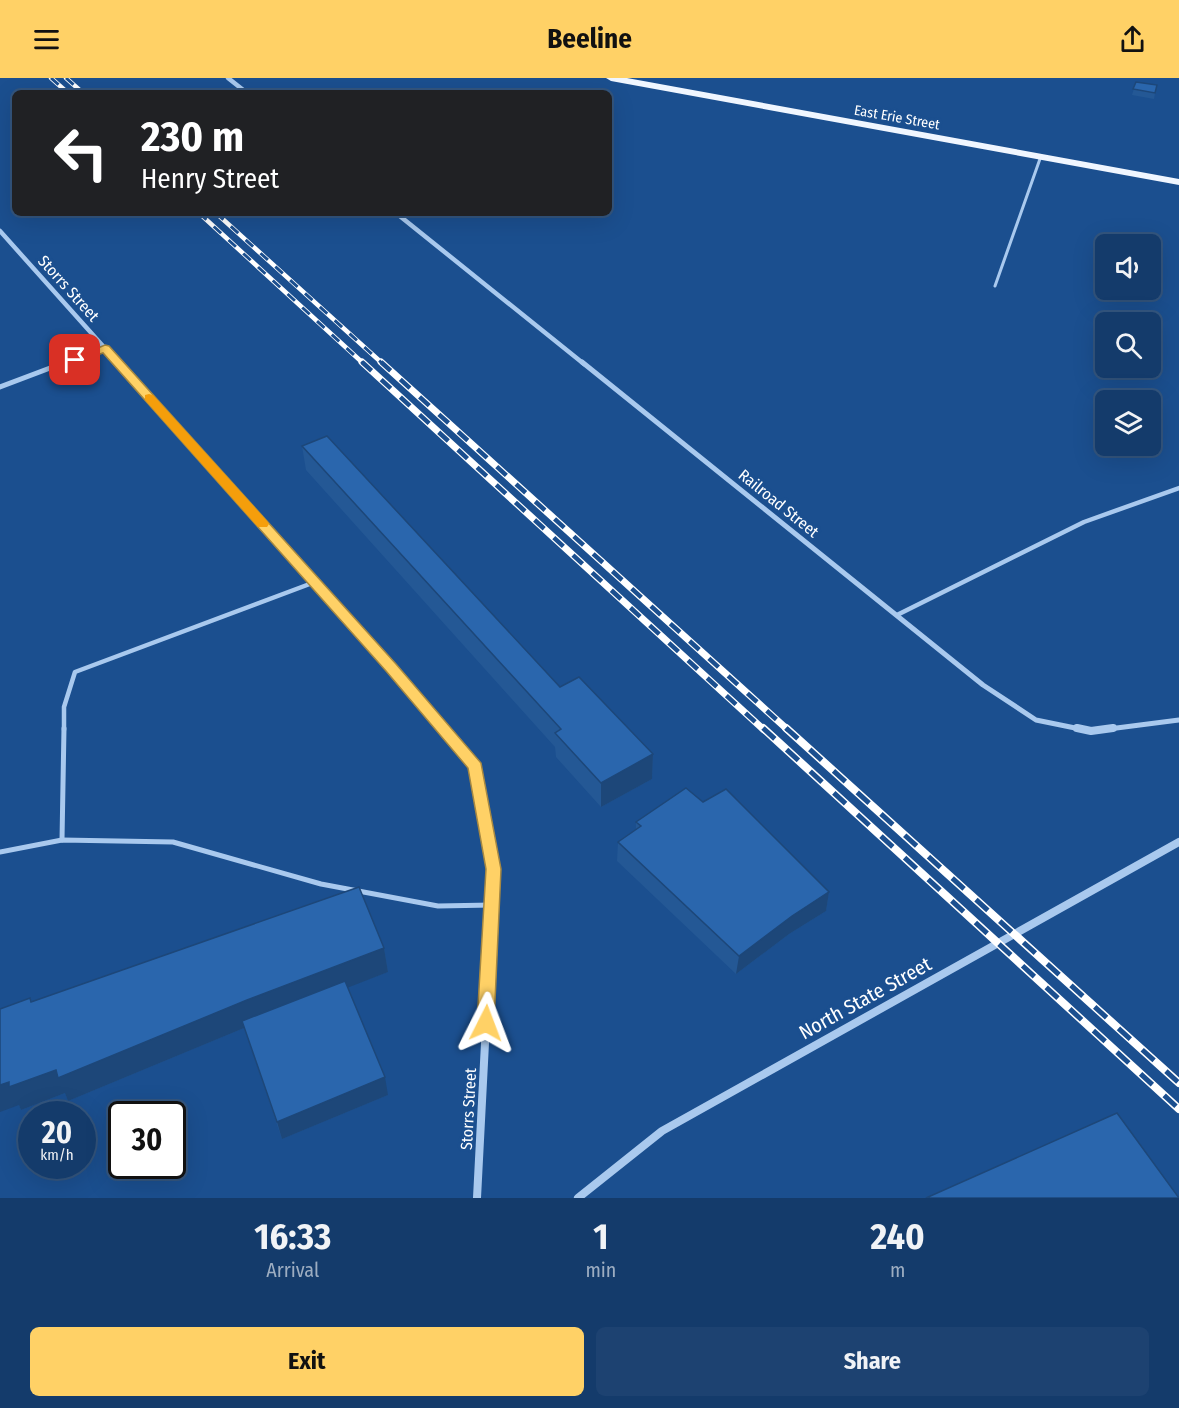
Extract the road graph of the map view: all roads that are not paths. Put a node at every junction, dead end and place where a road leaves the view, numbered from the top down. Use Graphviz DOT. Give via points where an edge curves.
graph roads {
  1 [pos="228,78"];
  2 [pos="611,78"];
  3 [pos="243,90"];
  4 [pos="1041,156"];
  5 [pos="1179,182"];
  6 [pos="400,216"];
  7 [pos="0,231"];
  8 [pos="994,286"];
  9 [pos="105,348"];
  10 [pos="0,387"];
  11 [pos="1179,488"];
  12 [pos="315,582"];
  13 [pos="897,615"];
  14 [pos="1179,720"];
  15 [pos="62,840"];
  16 [pos="1179,842"];
  17 [pos="0,852"];
  18 [pos="492,905"];
  19 [pos="477,1198"];
  20 [pos="578,1198"];
  1 -- 3 [label="street"];
  2 -- 4 [label="main road, East Erie Street"];
  4 -- 5 [label="main road, East Erie Street"];
  4 -- 8 [label="lane"];
  6 -- 13 [label="street, Railroad Street"];
  7 -- 9 [label="street, Storrs Street"];
  9 -- 10 [label="street"];
  9 -- 12 [label="street, Storrs Street"];
  11 -- 13 [label="lane" via="1084,522"];
  12 -- 15 [label="lane" via="75,672 64,707"];
  12 -- 18 [label="street, Storrs Street" via="476,767 494,869"];
  13 -- 14 [label="street, Railroad Street" via="983,685 1036,720 1091,731"];
  15 -- 17 [label="lane"];
  15 -- 18 [label="lane" via="173,842 321,884 438,906"];
  16 -- 20 [label="street, North State Street" via="662,1131"];
  18 -- 19 [label="street, Storrs Street"];
}
